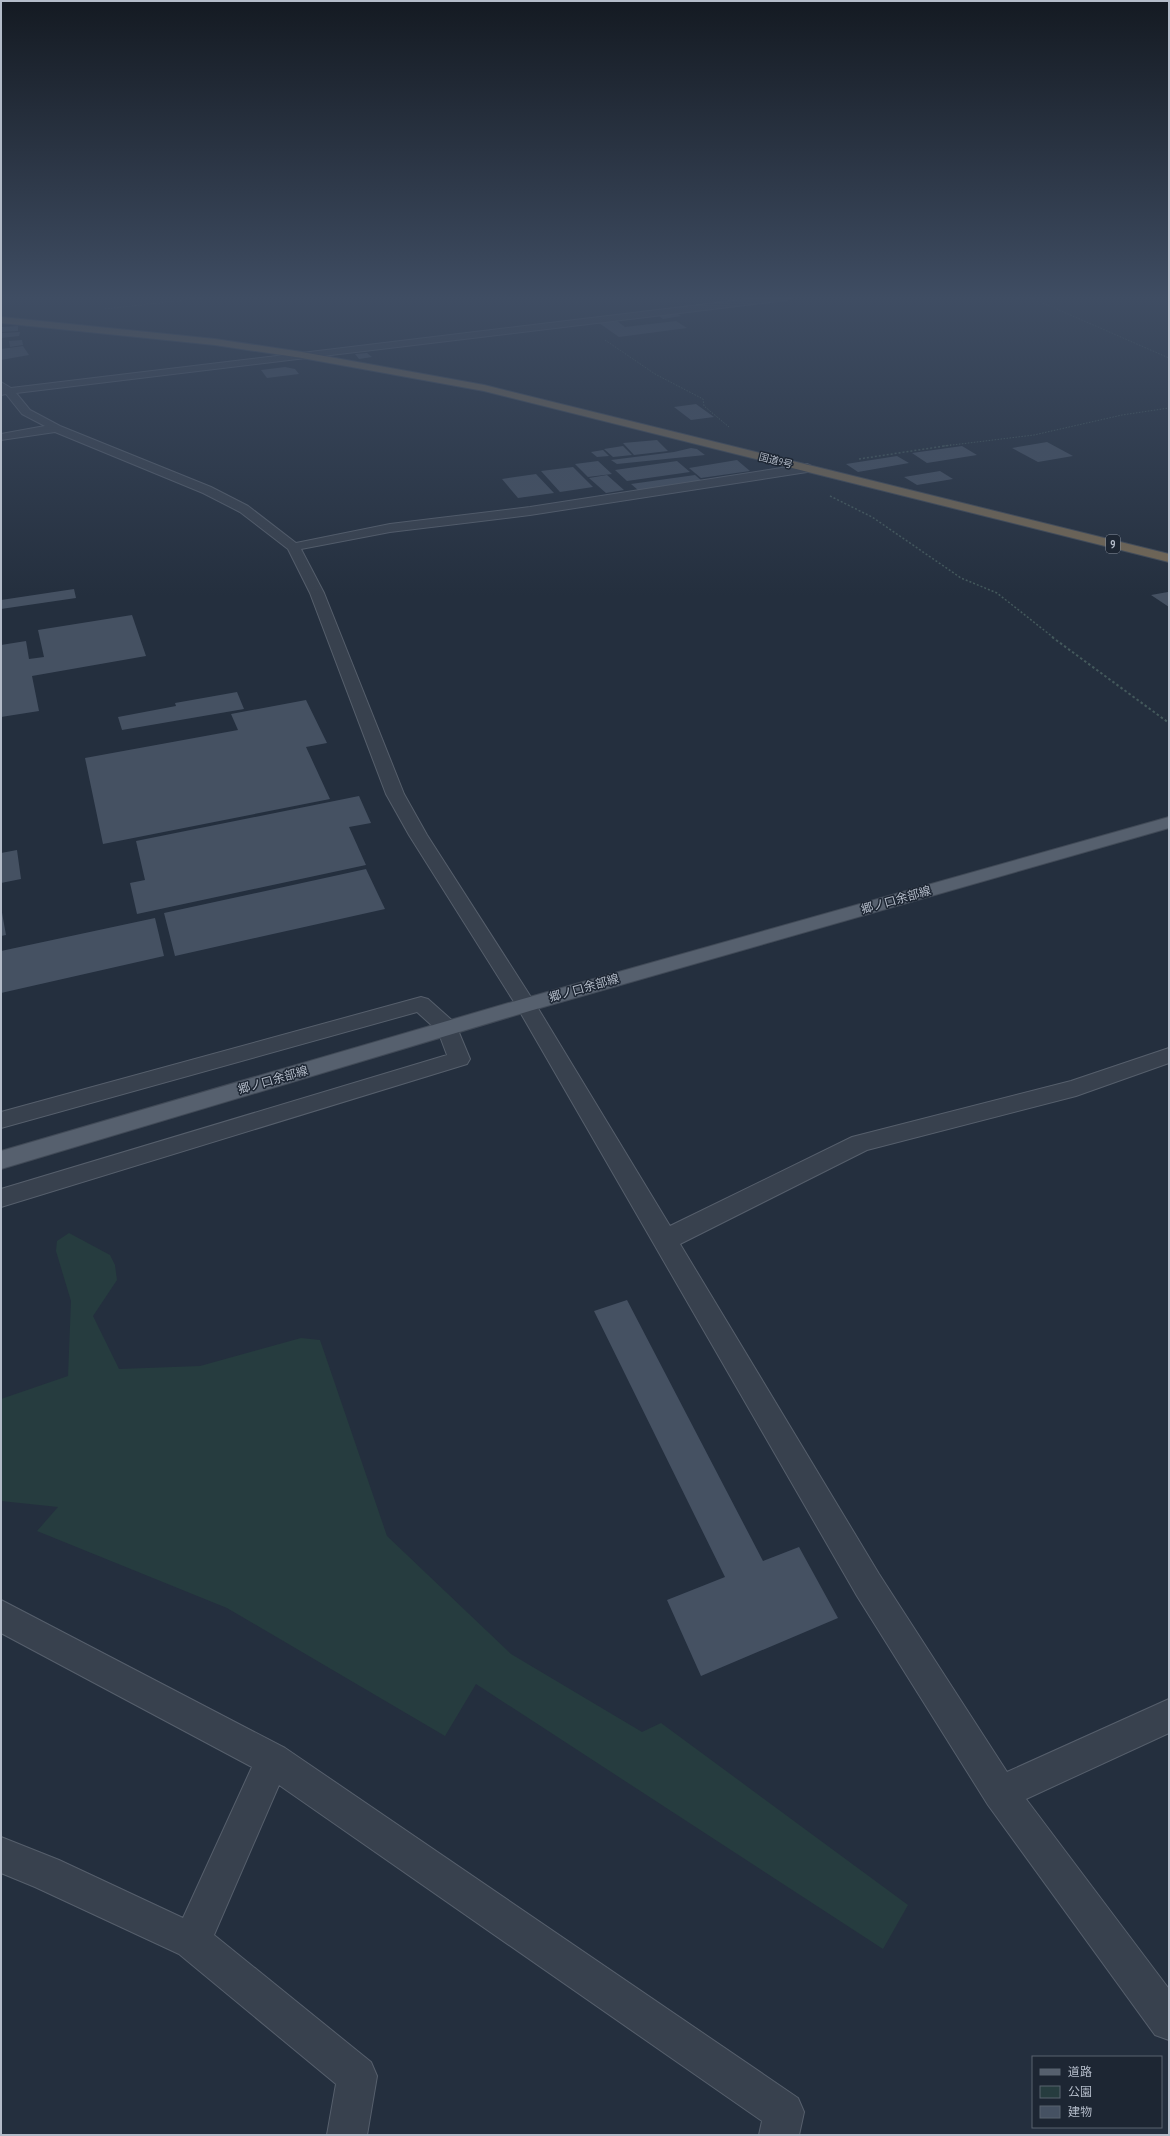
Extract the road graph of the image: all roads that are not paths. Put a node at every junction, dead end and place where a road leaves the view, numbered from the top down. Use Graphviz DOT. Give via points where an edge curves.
graph roads {
  1 [pos="11,397"];
  2 [pos="519,397"];
  3 [pos="56,428"];
  4 [pos="1,437"];
  5 [pos="807,468"];
  6 [pos="293,547"];
  7 [pos="1169,558"];
  8 [pos="1169,822"];
  9 [pos="526,1005"];
  10 [pos="447,1028"];
  11 [pos="1169,1055"];
  12 [pos="1,1120"];
  13 [pos="1,1160"];
  14 [pos="1,1198"];
  15 [pos="664,1240"];
  16 [pos="1,1616"];
  17 [pos="1169,1716"];
  18 [pos="273,1760"];
  19 [pos="1000,1793"];
  20 [pos="1,1855"];
  21 [pos="192,1941"];
  22 [pos="1169,2021"];
  23 [pos="347,2135"];
  24 [pos="779,2135"];
  1 -- 3 [label="street" via="26,412"];
  2 -- 5 [label="highway, 国道9号 / 9"];
  3 -- 4 [label="street"];
  3 -- 6 [label="street" via="207,490 244,509"];
  5 -- 6 [label="street" via="530,511 390,528"];
  5 -- 7 [label="highway, 国道9号 / 9"];
  6 -- 9 [label="street" via="317,593 395,794 418,835"];
  8 -- 9 [label="main road, 郷ノ口余部線"];
  9 -- 10 [label="main road, 郷ノ口余部線"];
  9 -- 15 [label="street"];
  10 -- 12 [label="street" via="421,1004"];
  10 -- 13 [label="main road, 郷ノ口余部線"];
  10 -- 14 [label="street" via="459,1060"];
  11 -- 15 [label="street" via="1076,1088 860,1143"];
  15 -- 19 [label="street" via="868,1585"];
  16 -- 18 [label="street"];
  17 -- 19 [label="street"];
  18 -- 21 [label="street"];
  18 -- 24 [label="street" via="784,2112"];
  19 -- 22 [label="street"];
  20 -- 21 [label="street" via="46,1873"];
  21 -- 23 [label="street" via="358,2076"];
}
